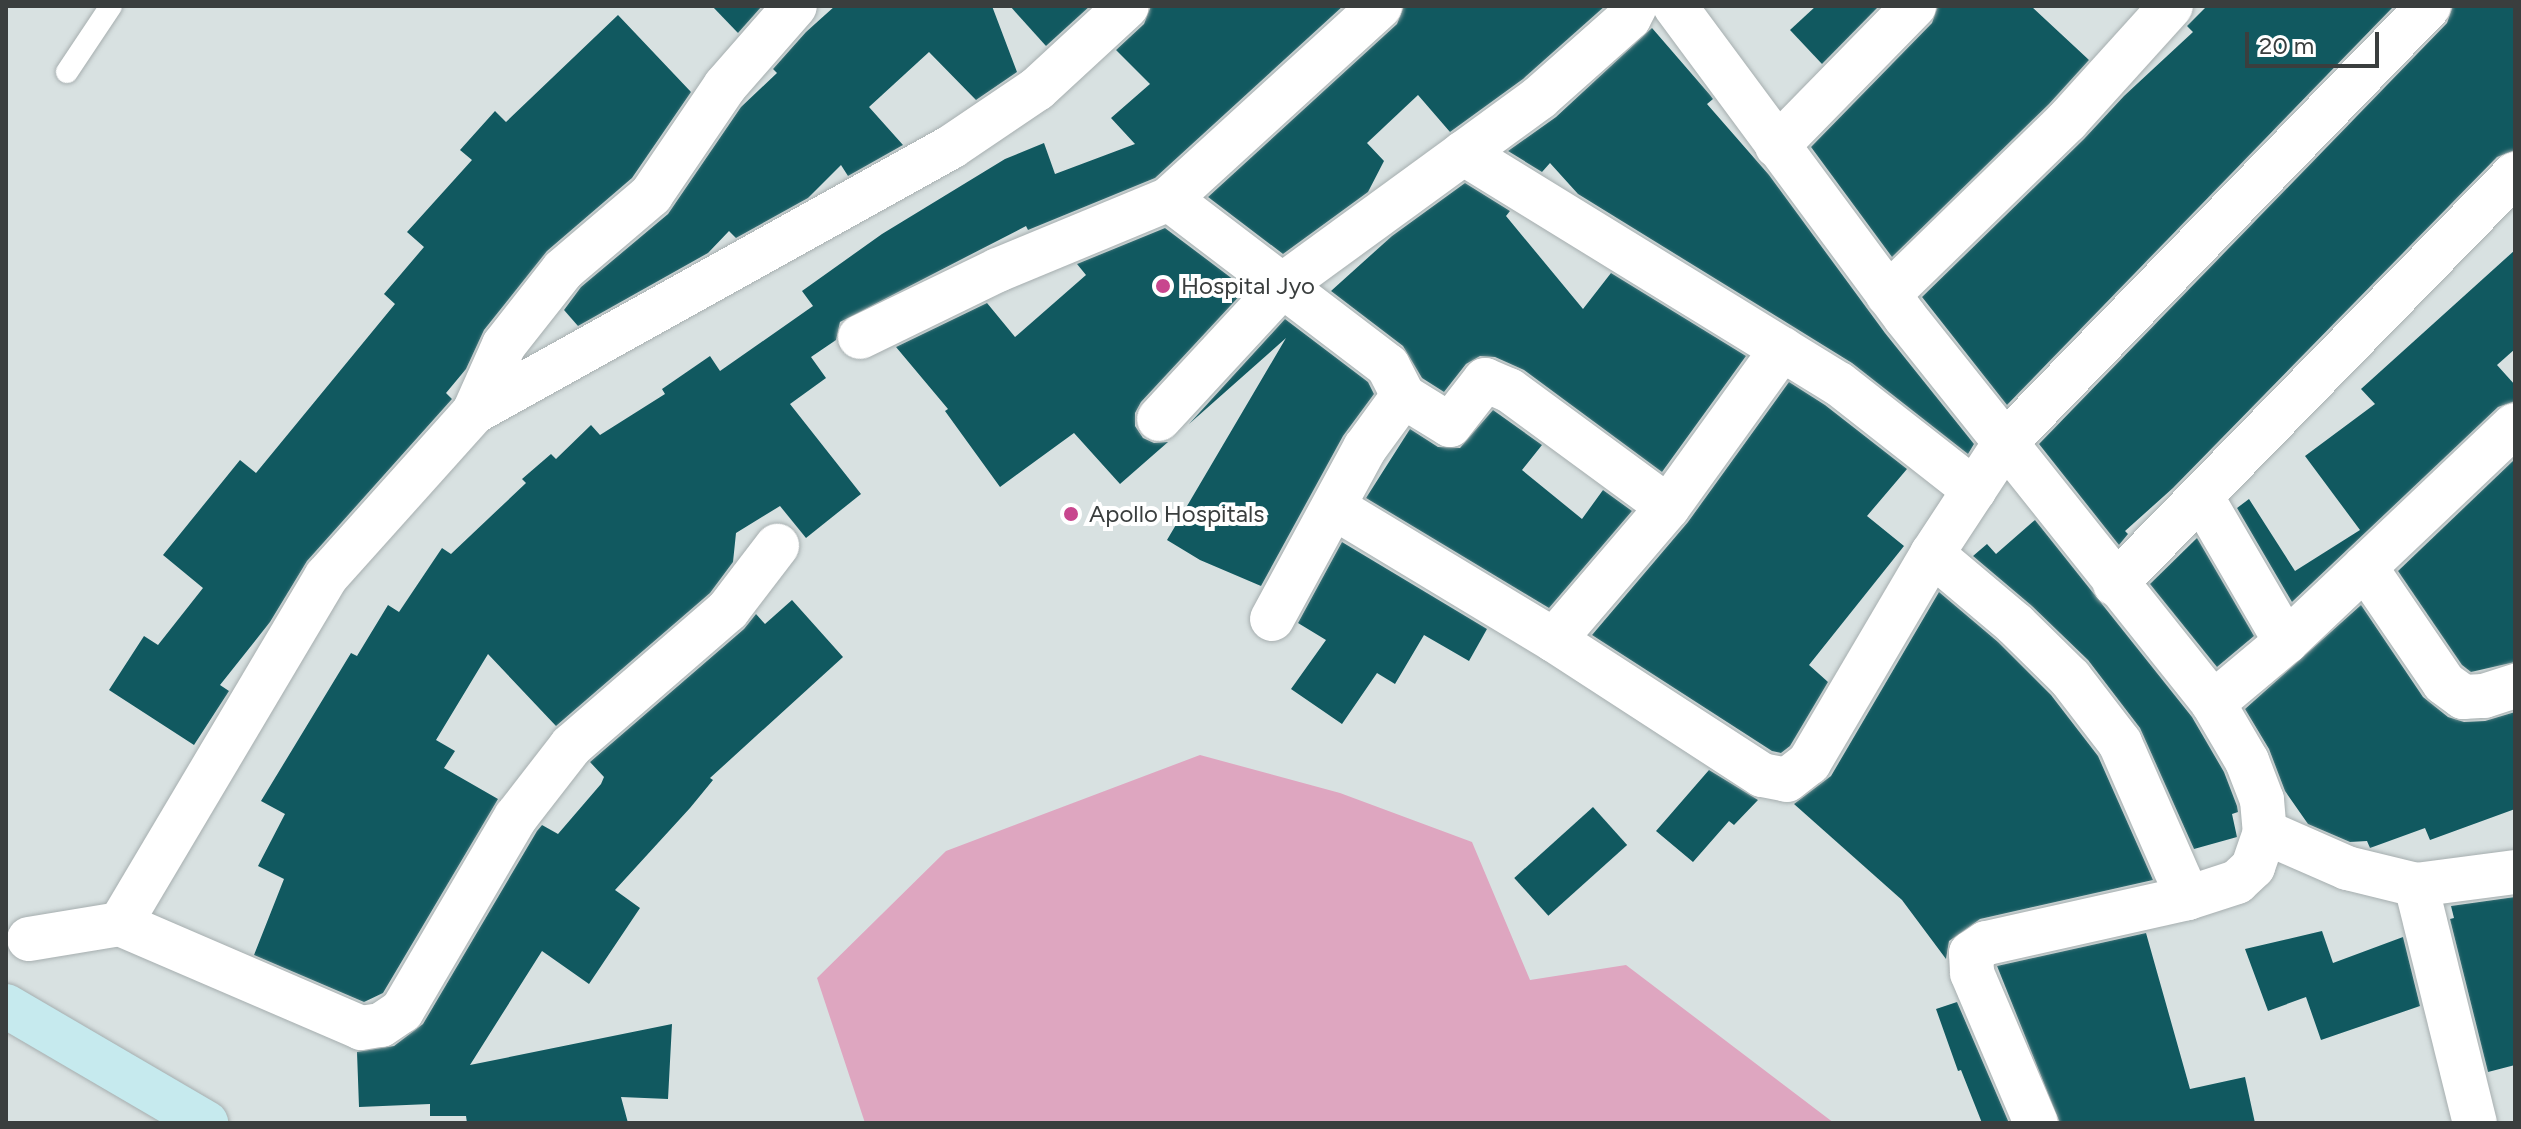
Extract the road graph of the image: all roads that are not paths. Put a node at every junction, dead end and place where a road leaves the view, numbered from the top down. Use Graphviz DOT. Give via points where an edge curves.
graph roads {
  1 [pos="111,6"];
  2 [pos="795,6"];
  3 [pos="1127,6"];
  4 [pos="1380,6"];
  5 [pos="1635,6"];
  6 [pos="1675,6"];
  7 [pos="1914,6"];
  8 [pos="2171,6"];
  9 [pos="2429,6"];
  10 [pos="67,72"];
  11 [pos="1777,146"];
  12 [pos="1463,153"];
  13 [pos="2515,174"];
  14 [pos="1169,199"];
  15 [pos="1284,284"];
  16 [pos="1888,295"];
  17 [pos="860,337"];
  18 [pos="1782,349"];
  19 [pos="1403,396"];
  20 [pos="474,412"];
  21 [pos="1159,419"];
  22 [pos="2515,425"];
  23 [pos="2005,443"];
  24 [pos="1974,490"];
  25 [pos="2201,496"];
  26 [pos="1668,507"];
  27 [pos="1335,508"];
  28 [pos="777,546"];
  29 [pos="1932,554"];
  30 [pos="2365,567"];
  31 [pos="2115,584"];
  32 [pos="1272,619"];
  33 [pos="1554,640"];
  34 [pos="2286,642"];
  35 [pos="2515,686"];
  36 [pos="2213,703"];
  37 [pos="2265,832"];
  38 [pos="2515,872"];
  39 [pos="2416,885"];
  40 [pos="2188,898"];
  41 [pos="120,924"];
  42 [pos="17,941"];
  43 [pos="6,1006"];
  44 [pos="206,1123"];
  45 [pos="2036,1123"];
  46 [pos="2475,1123"];
  1 -- 10 [label="lane"];
  2 -- 20 [label="street" via="725,86 651,195 563,270 504,345"];
  3 -- 20 [label="street" via="1037,89 951,147"];
  4 -- 14 [label="street"];
  5 -- 12 [label="street" via="1629,18 1539,98"];
  6 -- 11 [label="street"];
  7 -- 11 [label="street"];
  8 -- 16 [label="street" via="2067,121"];
  9 -- 23 [label="street"];
  11 -- 16 [label="street"];
  12 -- 15 [label="street"];
  12 -- 18 [label="street"];
  13 -- 25 [label="street"];
  14 -- 15 [label="street"];
  14 -- 17 [label="street" via="998,270"];
  15 -- 19 [label="street" via="1388,366"];
  15 -- 21 [label="street"];
  16 -- 23 [label="street"];
  18 -- 24 [label="street" via="1839,384"];
  18 -- 26 [label="street"];
  19 -- 26 [label="street" via="1450,425 1485,380 1509,390"];
  19 -- 27 [label="street" via="1365,448"];
  20 -- 41 [label="street" via="326,577"];
  22 -- 30 [label="street"];
  23 -- 24 [label="street"];
  23 -- 31 [label="street"];
  24 -- 29 [label="street"];
  25 -- 31 [label="street"];
  25 -- 34 [label="street"];
  26 -- 33 [label="street"];
  27 -- 32 [label="street"];
  27 -- 33 [label="street"];
  28 -- 41 [label="street" via="728,610 571,746 516,817 402,1011 381,1025 361,1028"];
  29 -- 33 [label="street" via="1809,763 1787,780 1762,775"];
  29 -- 40 [label="street" via="2070,678 2120,743"];
  30 -- 34 [label="street"];
  30 -- 35 [label="street" via="2444,683 2463,697"];
  31 -- 36 [label="street"];
  34 -- 36 [label="street"];
  36 -- 37 [label="street" via="2247,761 2262,800"];
  37 -- 39 [label="street" via="2347,868"];
  37 -- 40 [label="street" via="2253,867 2237,882"];
  38 -- 39 [label="street"];
  39 -- 46 [label="street"];
  40 -- 45 [label="street" via="1986,943 1971,953 1972,973"];
  41 -- 42 [label="street"];
  43 -- 44 [label="main road"];
}
